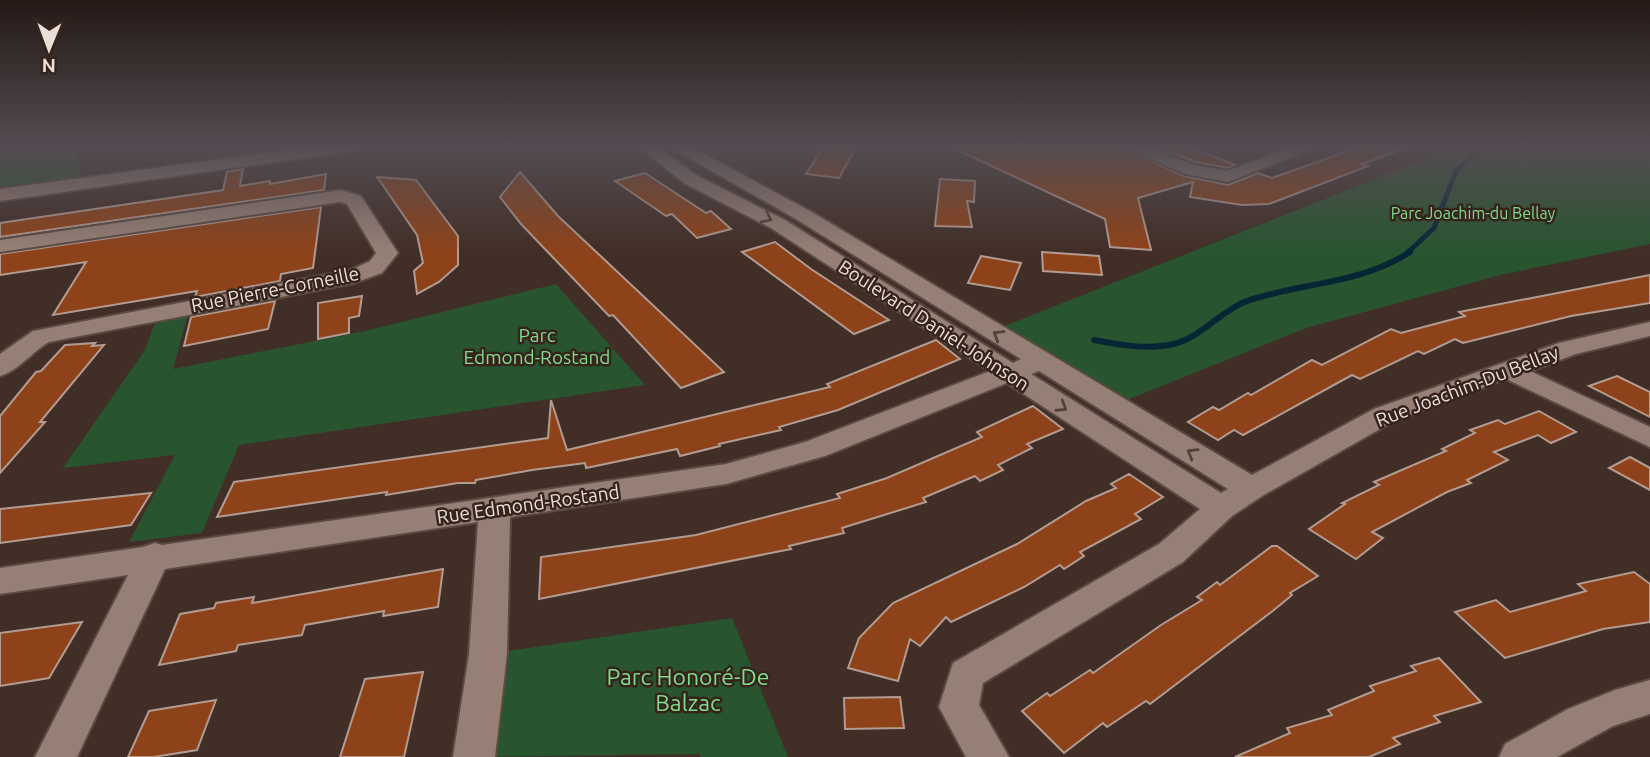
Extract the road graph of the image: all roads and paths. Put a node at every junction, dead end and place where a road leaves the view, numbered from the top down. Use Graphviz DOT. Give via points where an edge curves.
graph roads {
  1 [pos="99,181"];
  2 [pos="695,181"];
  3 [pos="741,181"];
  4 [pos="0,195"];
  5 [pos="0,246"];
  6 [pos="1650,329"];
  7 [pos="1040,361"];
  8 [pos="0,368"];
  9 [pos="1505,369"];
  10 [pos="1009,374"];
  11 [pos="1650,438"];
  12 [pos="1251,489"];
  13 [pos="1221,508"];
  14 [pos="495,509"];
  15 [pos="155,555"];
  16 [pos="0,581"];
  17 [pos="1650,697"];
  18 [pos="56,757"];
  19 [pos="474,757"];
  20 [pos="988,757"];
  21 [pos="1520,757"];
  1 -- 4 [label="street"];
  2 -- 10 [label="street, Boulevard Daniel-Johnson, one-way" via="778,224"];
  7 -- 3 [label="street, Boulevard Daniel-Johnson, one-way"];
  5 -- 8 [label="street, Rue Pierre-Corneille" via="341,196 354,200 387,253 373,270 354,276 42,336"];
  6 -- 9 [label="street, Rue Joachim-Du Bellay"];
  7 -- 10 [label="street, Rue Edmond-Rostand"];
  12 -- 7 [label="street, Boulevard Daniel-Johnson, one-way"];
  9 -- 11 [label="street"];
  9 -- 12 [label="street, Rue Joachim-Du Bellay" via="1384,415"];
  10 -- 13 [label="street, Boulevard Daniel-Johnson, one-way"];
  10 -- 14 [label="street, Rue Edmond-Rostand" via="815,449 726,474"];
  12 -- 13 [label="street, Rue Joachim-Du Bellay"];
  13 -- 20 [label="street, Rue Joachim-Du Bellay" via="1171,554 966,674 959,707"];
  14 -- 15 [label="street, Rue Edmond-Rostand"];
  14 -- 19 [label="street" via="488,654"];
  15 -- 16 [label="street, Rue Edmond-Rostand"];
  15 -- 18 [label="street"];
  17 -- 21 [label="street" via="1582,721"];
}
